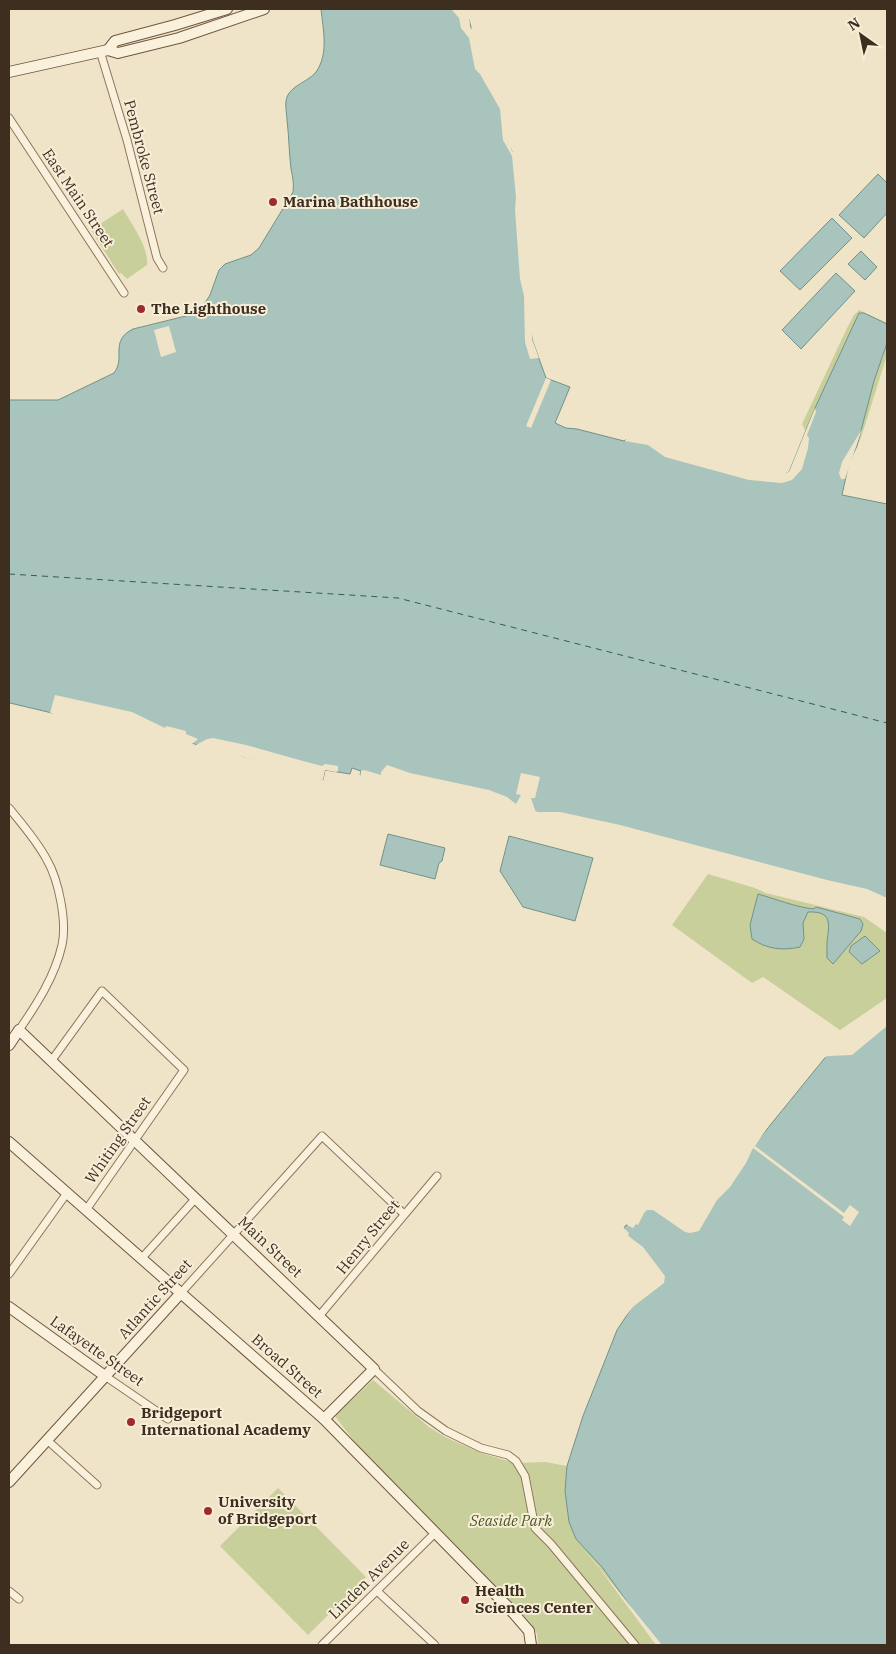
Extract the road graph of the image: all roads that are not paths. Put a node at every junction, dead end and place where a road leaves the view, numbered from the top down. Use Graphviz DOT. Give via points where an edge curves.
graph roads {
  1 [pos="227,9"];
  2 [pos="264,9"];
  3 [pos="104,50"];
  4 [pos="9,72"];
  5 [pos="9,118"];
  6 [pos="163,268"];
  7 [pos="124,293"];
  8 [pos="9,808"];
  9 [pos="19,1030"];
  10 [pos="9,1045"];
  11 [pos="52,1060"];
  12 [pos="135,1140"];
  13 [pos="9,1142"];
  14 [pos="437,1176"];
  15 [pos="67,1193"];
  16 [pos="196,1198"];
  17 [pos="86,1210"];
  18 [pos="404,1214"];
  19 [pos="234,1234"];
  20 [pos="141,1259"];
  21 [pos="9,1274"];
  22 [pos="180,1294"];
  23 [pos="9,1308"];
  24 [pos="320,1315"];
  25 [pos="374,1369"];
  26 [pos="105,1376"];
  27 [pos="168,1419"];
  28 [pos="324,1419"];
  29 [pos="47,1440"];
  30 [pos="9,1482"];
  31 [pos="96,1485"];
  32 [pos="435,1533"];
  33 [pos="9,1591"];
  34 [pos="377,1591"];
  35 [pos="19,1599"];
  36 [pos="322,1645"];
  37 [pos="435,1645"];
  38 [pos="531,1645"];
  39 [pos="633,1645"];
  1 -- 3 [label="street" via="115,41"];
  2 -- 3 [label="street" via="179,38 118,53"];
  3 -- 4 [label="street"];
  3 -- 6 [label="street, Pembroke Street" via="157,258"];
  5 -- 7 [label="street, East Main Street"];
  8 -- 9 [label="street" via="41,849 54,874 62,922 62,944 48,984"];
  9 -- 10 [label="street"];
  9 -- 11 [label="street, Main Street"];
  11 -- 12 [label="street, Main Street"];
  11 -- 12 [label="street, Whiting Street" via="102,991 184,1070"];
  12 -- 16 [label="street, Main Street"];
  12 -- 17 [label="street, Whiting Street"];
  13 -- 15 [label="street, Broad Street"];
  14 -- 18 [label="street, Henry Street"];
  15 -- 17 [label="street, Broad Street"];
  15 -- 21 [label="street"];
  16 -- 19 [label="street, Main Street"];
  16 -- 20 [label="street"];
  17 -- 20 [label="street, Broad Street"];
  18 -- 19 [label="street, Atlantic Street" via="322,1136"];
  18 -- 24 [label="street, Henry Street"];
  19 -- 22 [label="street, Atlantic Street"];
  19 -- 24 [label="street, Main Street"];
  20 -- 22 [label="street, Broad Street"];
  22 -- 26 [label="street, Atlantic Street"];
  22 -- 28 [label="street, Broad Street"];
  23 -- 26 [label="street, Lafayette Street"];
  24 -- 25 [label="street, Main Street"];
  25 -- 28 [label="street"];
  25 -- 39 [label="street, Main Street" via="418,1411 446,1432 516,1461 525,1476 535,1528"];
  26 -- 27 [label="street, Lafayette Street"];
  26 -- 29 [label="street, Atlantic Street"];
  28 -- 32 [label="street, Broad Street"];
  29 -- 30 [label="street, Atlantic Street"];
  29 -- 31 [label="street"];
  32 -- 34 [label="street, Linden Avenue"];
  32 -- 38 [label="street, Broad Street" via="529,1631"];
  33 -- 35 [label="street"];
  34 -- 36 [label="street, Linden Avenue"];
  34 -- 37 [label="street"];
}
